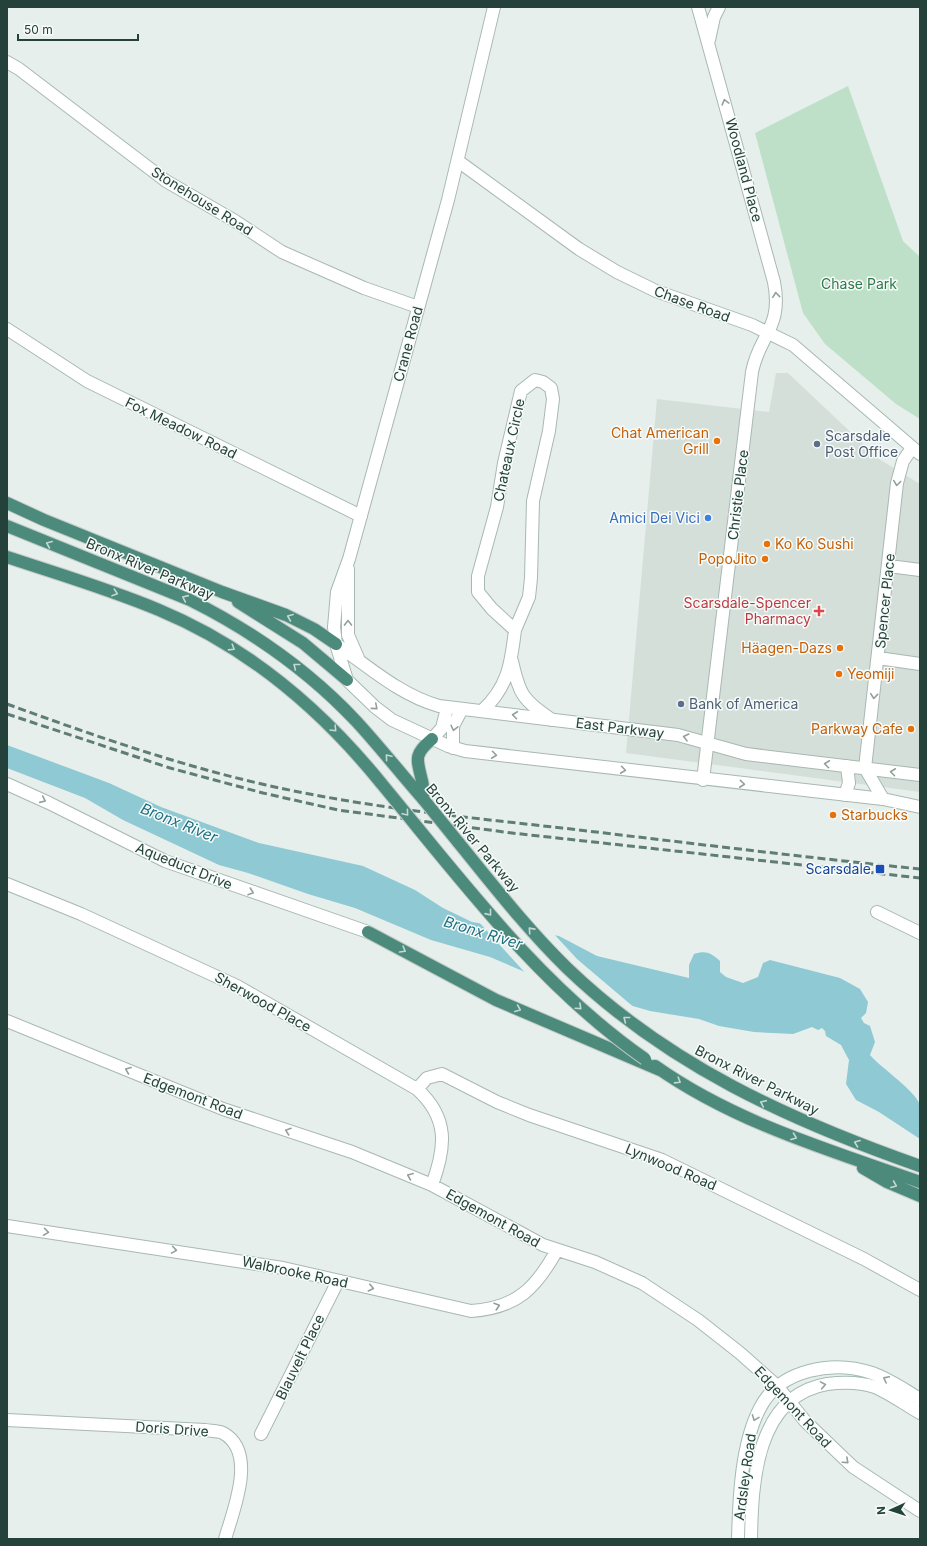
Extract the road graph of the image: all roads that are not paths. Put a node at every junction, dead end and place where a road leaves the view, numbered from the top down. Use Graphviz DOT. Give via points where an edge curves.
graph roads {
  1 [pos="494,7"];
  2 [pos="698,7"];
  3 [pos="719,7"];
  4 [pos="709,41"];
  5 [pos="7,62"];
  6 [pos="458,161"];
  7 [pos="418,307"];
  8 [pos="7,329"];
  9 [pos="769,333"];
  10 [pos="916,451"];
  11 [pos="7,503"];
  12 [pos="7,512"];
  13 [pos="361,516"];
  14 [pos="44,520"];
  15 [pos="7,526"];
  16 [pos="7,557"];
  17 [pos="349,559"];
  18 [pos="889,566"];
  19 [pos="920,570"];
  20 [pos="222,592"];
  21 [pos="515,630"];
  22 [pos="336,644"];
  23 [pos="878,658"];
  24 [pos="358,660"];
  25 [pos="511,660"];
  26 [pos="920,664"];
  27 [pos="347,680"];
  28 [pos="446,708"];
  29 [pos="462,709"];
  30 [pos="482,711"];
  31 [pos="552,720"];
  32 [pos="432,739"];
  33 [pos="708,744"];
  34 [pos="453,748"];
  35 [pos="847,766"];
  36 [pos="865,768"];
  37 [pos="920,775"];
  38 [pos="703,780"];
  39 [pos="7,784"];
  40 [pos="420,792"];
  41 [pos="845,795"];
  42 [pos="883,799"];
  43 [pos="920,807"];
  44 [pos="7,884"];
  45 [pos="877,912"];
  46 [pos="368,932"];
  47 [pos="920,933"];
  48 [pos="7,1021"];
  49 [pos="660,1070"];
  50 [pos="417,1089"];
  51 [pos="836,1152"];
  52 [pos="920,1166"];
  53 [pos="920,1182"];
  54 [pos="432,1184"];
  55 [pos="920,1196"];
  56 [pos="7,1226"];
  57 [pos="557,1250"];
  58 [pos="338,1281"];
  59 [pos="920,1290"];
  60 [pos="777,1386"];
  61 [pos="920,1399"];
  62 [pos="789,1402"];
  63 [pos="920,1413"];
  64 [pos="7,1420"];
  65 [pos="261,1434"];
  66 [pos="920,1511"];
  67 [pos="225,1539"];
  68 [pos="738,1539"];
  69 [pos="751,1539"];
  1 -- 6 [label="street, Crane Road"];
  2 -- 4 [label="street, Woodland Place"];
  3 -- 4 [label="street"];
  9 -- 4 [label="street, Woodland Place, one-way" via="777,307 774,282"];
  5 -- 7 [label="street, Stonehouse Road" via="166,181 282,252 364,288"];
  6 -- 7 [label="street, Crane Road"];
  6 -- 9 [label="street, Chase Road" via="579,249 617,272 656,291"];
  7 -- 13 [label="street, Crane Road"];
  8 -- 13 [label="street, Fox Meadow Road" via="87,381"];
  9 -- 10 [label="street, Chase Road" via="802,352"];
  9 -- 33 [label="street, Christie Place" via="752,372"];
  10 -- 18 [label="street, Spencer Place, one-way" via="903,461 897,483"];
  11 -- 14 [label="highway"];
  12 -- 14 [label="highway"];
  13 -- 17 [label="street, Crane Road"];
  14 -- 20 [label="highway"];
  40 -- 15 [label="highway, Bronx River Parkway, one-way" via="335,700 291,662 242,628 170,591"];
  16 -- 49 [label="highway, one-way, bridge" via="160,610 212,636 261,667 307,703 348,744 498,925 538,969 592,1018"];
  17 -- 22 [label="street, Crane Road" via="337,592 334,627"];
  24 -- 17 [label="street, one-way" via="348,635"];
  18 -- 19 [label="street"];
  18 -- 23 [label="street, Spencer Place"];
  22 -- 20 [label="highway, one-way" via="300,621"];
  20 -- 27 [label="highway" via="303,643"];
  21 -- 21 [label="street, Chateaux Circle" via="529,597 533,501 549,431 553,399 551,388 535,380 521,391 504,463 497,507 478,576 478,592"];
  21 -- 25 [label="street, Chateaux Circle"];
  22 -- 24 [label="street, East Parkway"];
  22 -- 27 [label="street, Crane Road"];
  23 -- 26 [label="street"];
  23 -- 36 [label="street, Spencer Place, one-way"];
  24 -- 28 [label="street, East Parkway" via="410,695"];
  25 -- 30 [label="street, Chateaux Circle" via="506,680 494,700"];
  25 -- 31 [label="street, Chateaux Circle" via="520,691 532,705"];
  27 -- 32 [label="street, one-way" via="384,714"];
  28 -- 29 [label="street, East Parkway"];
  28 -- 32 [label="street" via="442,728"];
  29 -- 30 [label="street, East Parkway"];
  29 -- 34 [label="street, one-way" via="453,726"];
  31 -- 30 [label="street, East Parkway, one-way"];
  33 -- 31 [label="street, East Parkway, one-way" via="678,735"];
  32 -- 34 [label="street"];
  32 -- 40 [label="highway" via="421,749 417,758"];
  35 -- 33 [label="street, East Parkway, one-way" via="746,754"];
  33 -- 38 [label="street, Christie Place"];
  34 -- 38 [label="street, one-way"];
  35 -- 36 [label="street, East Parkway"];
  35 -- 41 [label="street" via="849,782"];
  37 -- 36 [label="street, East Parkway, one-way"];
  36 -- 42 [label="street"];
  38 -- 41 [label="street, one-way"];
  39 -- 46 [label="street, Aqueduct Drive, one-way" via="165,861"];
  52 -- 40 [label="highway, Bronx River Parkway, one-way, bridge" via="783,1112 717,1079 657,1042 609,1006 546,946"];
  41 -- 42 [label="street"];
  42 -- 43 [label="street"];
  44 -- 50 [label="street, Sherwood Place" via="81,914 237,986"];
  45 -- 47 [label="street"];
  46 -- 49 [label="highway, one-way" via="496,1000"];
  54 -- 48 [label="street, Edgemont Road, one-way" via="352,1152 223,1109"];
  49 -- 51 [label="highway, one-way" via="733,1112"];
  50 -- 54 [label="street, Sherwood Place" via="438,1115 442,1132 442,1151"];
  50 -- 59 [label="street, Lynwood Road" via="432,1075 442,1074 528,1115 662,1160"];
  51 -- 53 [label="highway"];
  51 -- 55 [label="highway, one-way" via="887,1182"];
  54 -- 57 [label="street, Edgemont Road" via="539,1244"];
  56 -- 58 [label="street, Walbrooke Road, one-way" via="245,1262"];
  58 -- 57 [label="street, Walbrooke Road, one-way" via="459,1309 486,1310 514,1300 532,1288"];
  57 -- 60 [label="street, Edgemont Road" via="595,1262 642,1284 721,1338"];
  58 -- 65 [label="street, Blauvelt Place"];
  61 -- 60 [label="street, Ardsley Road, one-way" via="874,1373 847,1367 810,1371 791,1377"];
  60 -- 62 [label="street, Edgemont Road"];
  60 -- 68 [label="street, Ardsley Road, one-way" via="759,1408 748,1443"];
  62 -- 63 [label="street, Ardsley Road, one-way" via="816,1387 852,1383 881,1390"];
  62 -- 66 [label="street, Edgemont Road, one-way" via="853,1467"];
  62 -- 69 [label="street, Ardsley Road" via="775,1419 761,1446 756,1471"];
  64 -- 67 [label="street, Doris Drive" via="223,1433 238,1448 241,1466 240,1485"];
}
